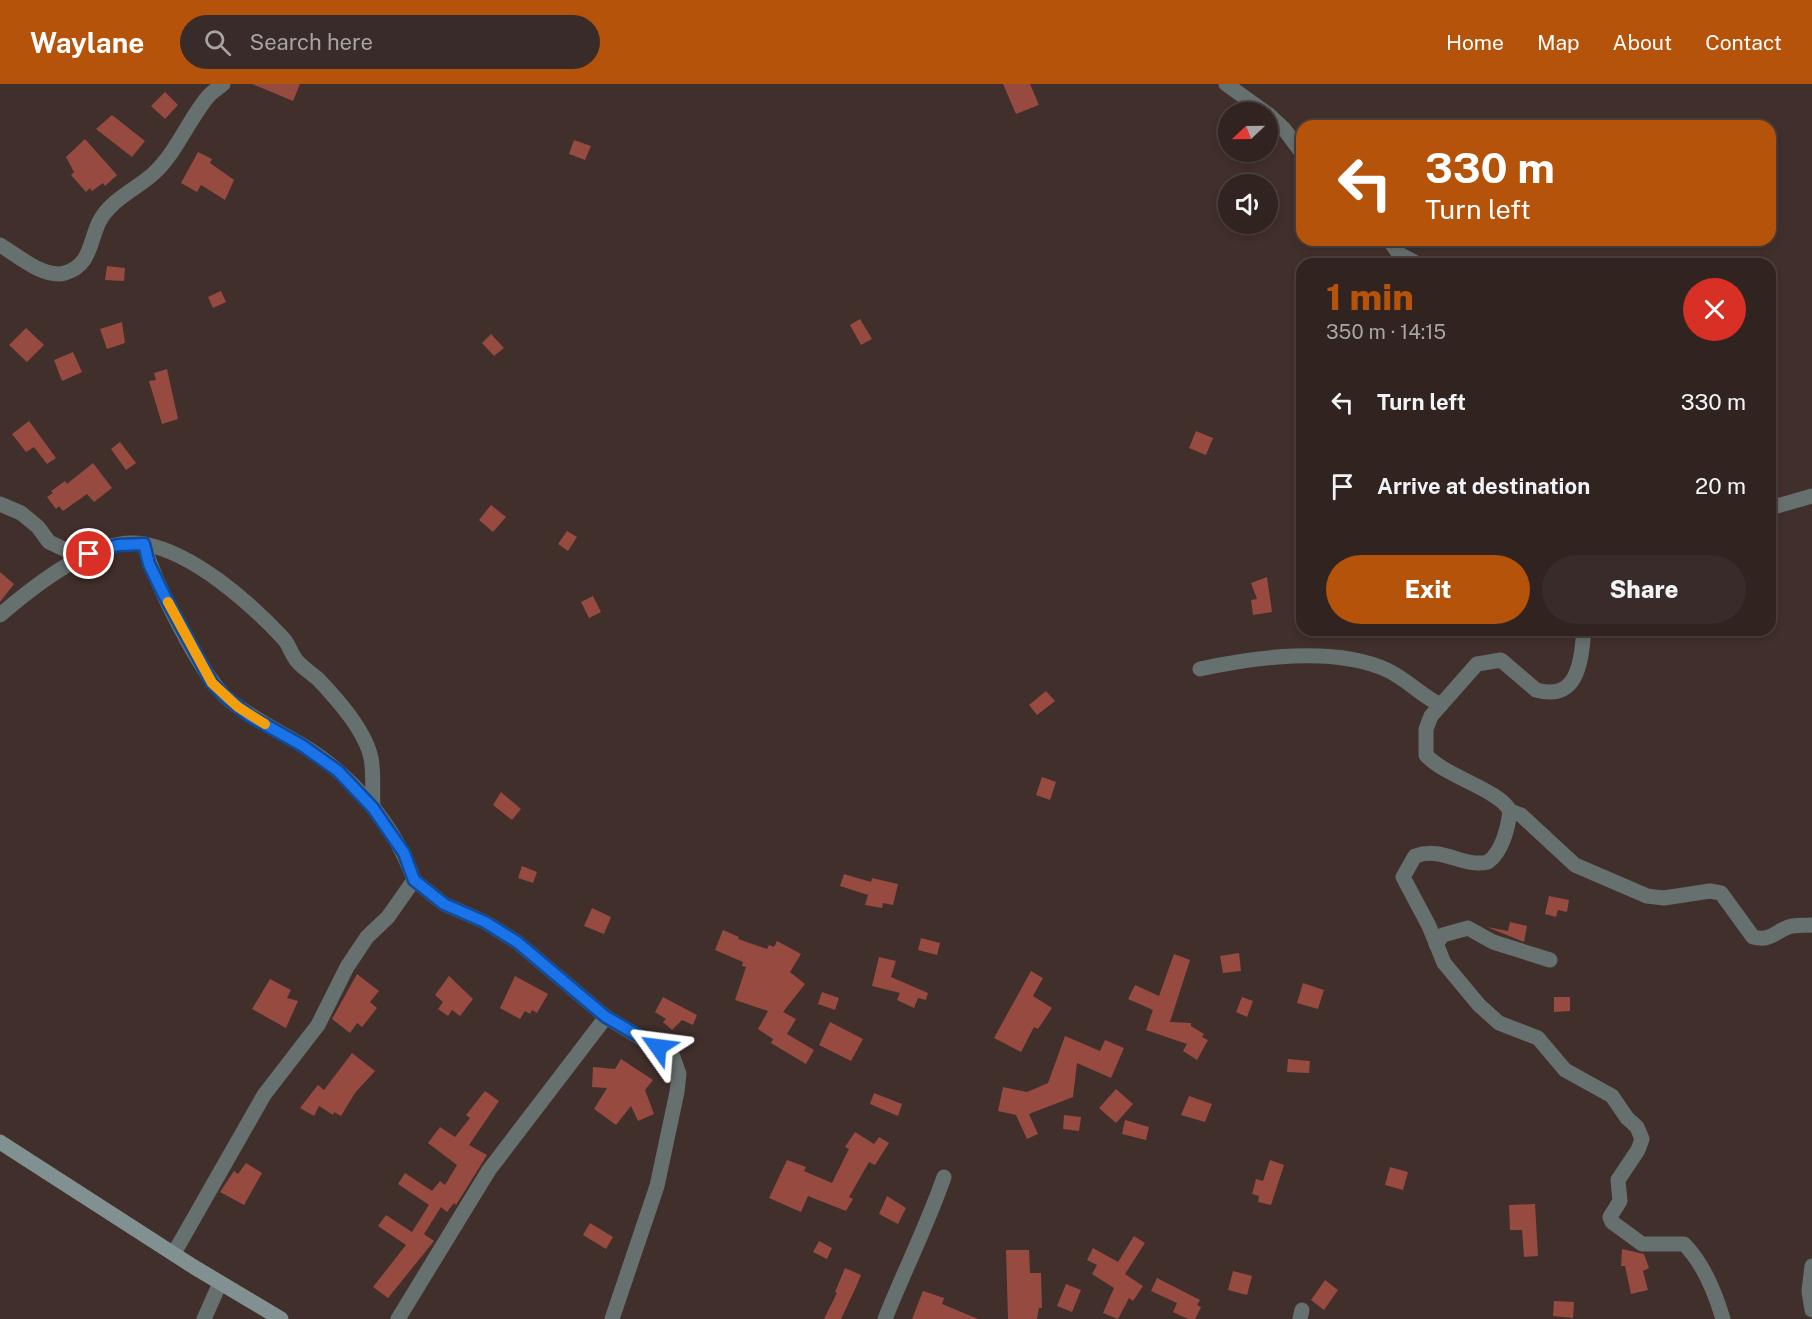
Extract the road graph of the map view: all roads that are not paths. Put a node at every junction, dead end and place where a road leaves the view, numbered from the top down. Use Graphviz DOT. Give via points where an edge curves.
graph roads {
  1 [pos="223,84"];
  2 [pos="1226,84"];
  3 [pos="1251,102"];
  4 [pos="1278,124"];
  5 [pos="1296,145"];
  6 [pos="0,245"];
  7 [pos="1393,246"];
  8 [pos="1407,258"];
  9 [pos="1812,496"];
  10 [pos="0,504"];
  11 [pos="1776,506"];
  12 [pos="144,544"];
  13 [pos="89,554"];
  14 [pos="0,615"];
  15 [pos="1583,636"];
  16 [pos="1200,669"];
  17 [pos="1441,705"];
  18 [pos="373,808"];
  19 [pos="1510,811"];
  20 [pos="414,880"];
  21 [pos="1812,925"];
  22 [pos="1436,944"];
  23 [pos="1550,960"];
  24 [pos="606,1017"];
  25 [pos="0,1142"];
  26 [pos="944,1178"];
  27 [pos="174,1253"];
  28 [pos="1812,1266"];
  29 [pos="220,1283"];
  30 [pos="1812,1310"];
  31 [pos="204,1319"];
  32 [pos="281,1319"];
  33 [pos="398,1319"];
  34 [pos="612,1319"];
  35 [pos="885,1319"];
  36 [pos="1723,1319"];
  1 -- 6 [label="street" via="207,97 153,174 107,211 99,222 90,252 78,267 64,273 45,272"];
  2 -- 3 [label="street"];
  4 -- 5 [label="street"];
  7 -- 8 [label="street"];
  9 -- 11 [label="street"];
  10 -- 13 [label="street" via="39,526 49,542"];
  12 -- 13 [label="street" via="118,545"];
  12 -- 18 [label="street" via="163,593 212,683 250,716 338,771"];
  12 -- 18 [label="street" via="191,562 216,578 284,640 361,735 371,759"];
  13 -- 14 [label="street" via="49,575"];
  15 -- 17 [label="street" via="1579,672 1554,691 1536,690 1509,664 1490,660 1471,668"];
  16 -- 17 [label="street" via="1295,655 1343,658 1385,669"];
  17 -- 19 [label="street" via="1426,729 1426,755 1502,801"];
  18 -- 20 [label="street" via="404,853"];
  19 -- 21 [label="street" via="1521,815 1575,865 1647,896 1721,893 1753,938"];
  19 -- 22 [label="street" via="1501,844 1488,862 1475,863 1430,852 1415,856 1404,870 1404,884"];
  20 -- 24 [label="street" via="444,904 517,942"];
  20 -- 27 [label="street" via="388,917 367,937 318,1025 264,1095"];
  22 -- 23 [label="street" via="1443,935 1468,928 1493,942"];
  22 -- 36 [label="street" via="1452,974 1492,1017 1538,1038 1565,1070 1620,1104 1642,1139 1618,1180 1620,1201 1611,1222 1642,1244 1684,1244 1716,1293"];
  24 -- 33 [label="street" via="489,1170"];
  24 -- 34 [label="street" via="672,1057 679,1074 657,1186"];
  25 -- 27 [label="main road"];
  26 -- 35 [label="street"];
  27 -- 29 [label="main road"];
  28 -- 30 [label="street"];
  29 -- 31 [label="street"];
  29 -- 32 [label="main road"];
}
